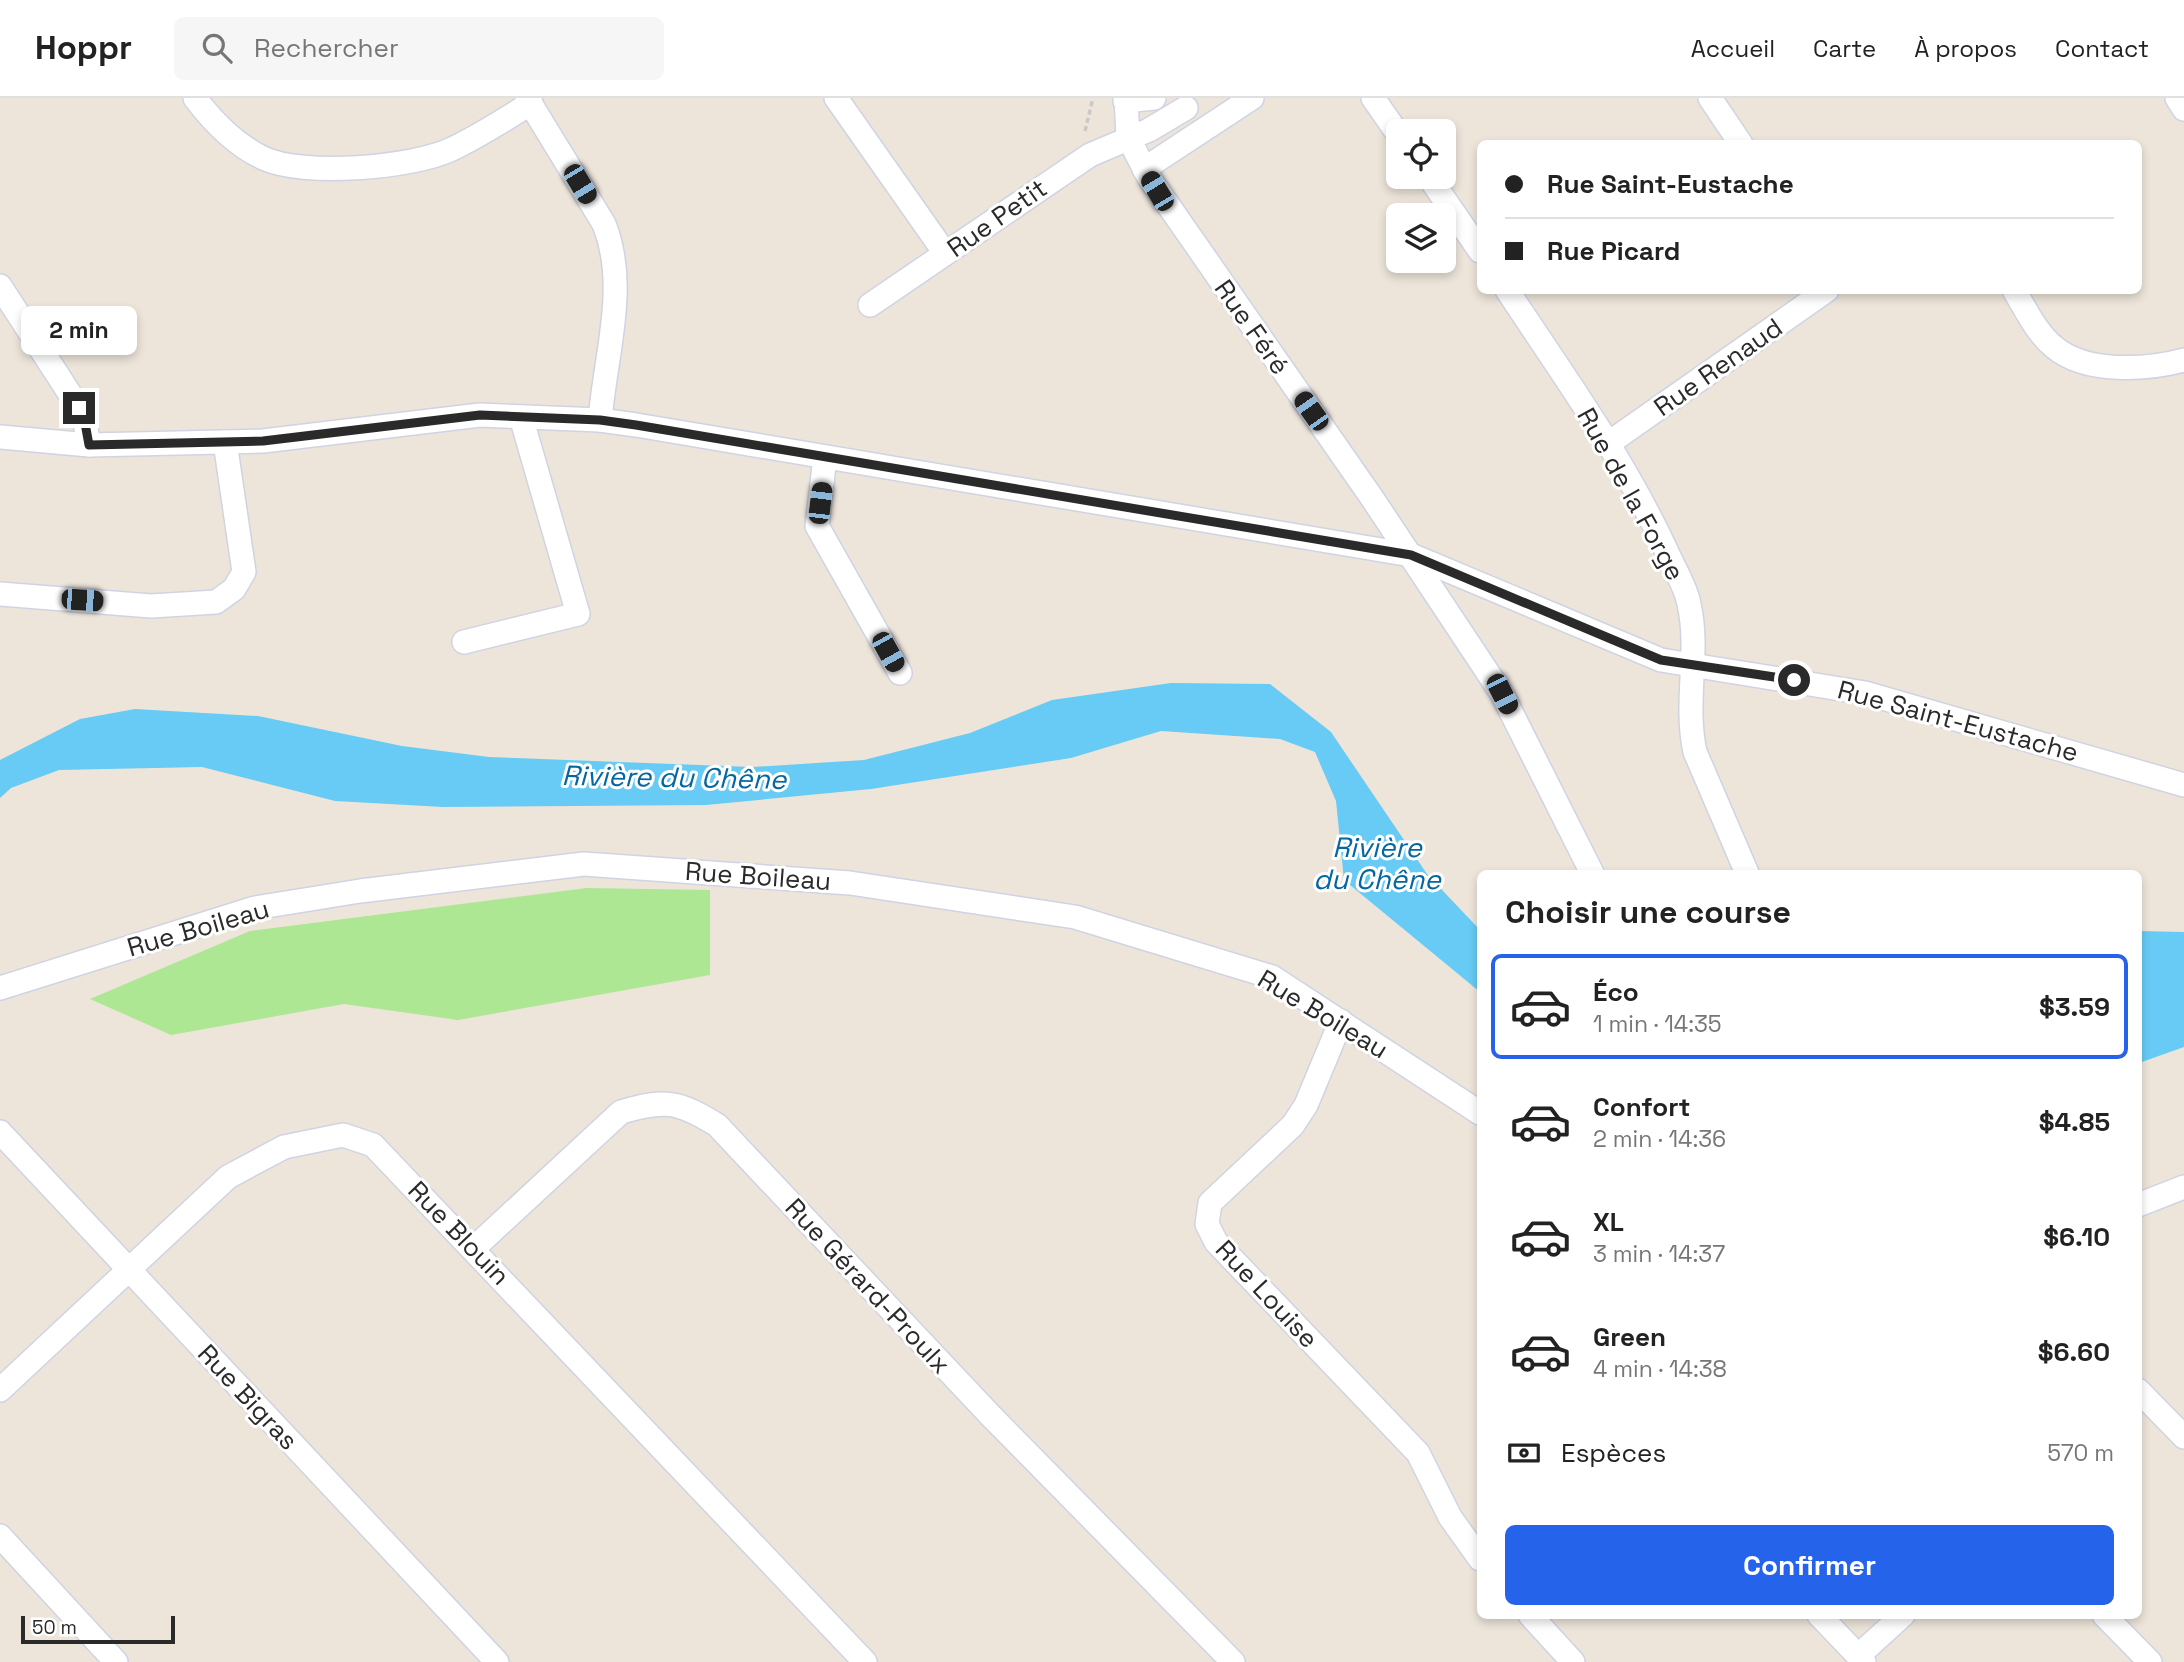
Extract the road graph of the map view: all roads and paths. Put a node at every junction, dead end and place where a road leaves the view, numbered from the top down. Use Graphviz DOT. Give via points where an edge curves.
graph roads {
  1 [pos="195,98"];
  2 [pos="836,98"];
  3 [pos="1093,98"];
  4 [pos="1154,98"];
  5 [pos="1252,98"];
  6 [pos="1373,98"];
  7 [pos="1710,98"];
  8 [pos="2177,98"];
  9 [pos="1126,99"];
  10 [pos="529,100"];
  11 [pos="2184,108"];
  12 [pos="1190,112"];
  13 [pos="1388,119"];
  14 [pos="1085,131"];
  15 [pos="1139,134"];
  16 [pos="1738,140"];
  17 [pos="1144,169"];
  18 [pos="1437,189"];
  19 [pos="1477,247"];
  20 [pos="945,253"];
  21 [pos="0,286"];
  22 [pos="1510,294"];
  23 [pos="1821,294"];
  24 [pos="2016,294"];
  25 [pos="870,305"];
  26 [pos="2184,360"];
  27 [pos="521,417"];
  28 [pos="600,420"];
  29 [pos="0,437"];
  30 [pos="225,442"];
  31 [pos="1609,443"];
  32 [pos="89,445"];
  33 [pos="825,457"];
  34 [pos="1411,555"];
  35 [pos="0,594"];
  36 [pos="464,642"];
  37 [pos="1692,667"];
  38 [pos="900,673"];
  39 [pos="2184,785"];
  40 [pos="1590,870"];
  41 [pos="1746,870"];
  42 [pos="0,988"];
  43 [pos="1341,1021"];
  44 [pos="1477,1111"];
  45 [pos="0,1132"];
  46 [pos="2184,1187"];
  47 [pos="2142,1203"];
  48 [pos="474,1248"];
  49 [pos="129,1270"];
  50 [pos="0,1390"];
  51 [pos="2142,1394"];
  52 [pos="2184,1437"];
  53 [pos="0,1536"];
  54 [pos="1477,1555"];
  55 [pos="1539,1619"];
  56 [pos="1823,1619"];
  57 [pos="1899,1619"];
  58 [pos="2108,1619"];
  59 [pos="1861,1659"];
  60 [pos="116,1662"];
  61 [pos="497,1662"];
  62 [pos="865,1662"];
  63 [pos="1233,1662"];
  64 [pos="1573,1662"];
  65 [pos="2150,1662"];
  1 -- 10 [label="street" via="214,123 264,158 320,169 394,164 450,150"];
  2 -- 20 [label="street"];
  3 -- 14 [label="path"];
  4 -- 9 [label="street"];
  5 -- 17 [label="street"];
  6 -- 13 [label="street"];
  7 -- 16 [label="street"];
  8 -- 11 [label="street"];
  9 -- 15 [label="street, Rue Féré"];
  10 -- 28 [label="street" via="613,246 615,303"];
  12 -- 15 [label="street, Rue Petit"];
  15 -- 17 [label="street, Rue Féré"];
  15 -- 20 [label="street, Rue Petit" via="1090,155"];
  17 -- 34 [label="street, Rue Féré"];
  18 -- 19 [label="street"];
  20 -- 25 [label="street, Rue Petit"];
  21 -- 32 [label="street" via="79,408"];
  22 -- 31 [label="street, Rue de la Forge"];
  23 -- 31 [label="street, Rue Renaud"];
  24 -- 26 [label="street" via="2038,331 2056,349 2093,365 2161,366"];
  27 -- 28 [label="street, Rue Saint-Eustache"];
  27 -- 30 [label="street, Rue Saint-Eustache" via="480,415"];
  27 -- 36 [label="street" via="578,614"];
  28 -- 33 [label="street, Rue Saint-Eustache"];
  29 -- 32 [label="street, Rue Saint-Eustache"];
  30 -- 32 [label="street, Rue Saint-Eustache"];
  30 -- 35 [label="street" via="244,572 234,589 216,602 151,606"];
  31 -- 37 [label="street, Rue de la Forge" via="1689,601 1695,644"];
  33 -- 34 [label="street, Rue Saint-Eustache"];
  33 -- 38 [label="street" via="817,526"];
  34 -- 37 [label="street, Rue Saint-Eustache" via="1661,660"];
  34 -- 40 [label="street, Rue Féré" via="1502,694"];
  37 -- 39 [label="street, Rue Saint-Eustache" via="1865,693"];
  37 -- 41 [label="street, Rue de la Forge" via="1690,731 1695,752"];
  42 -- 43 [label="street, Rue Boileau" via="255,908 584,864 850,883 1075,917 1272,977"];
  43 -- 44 [label="street, Rue Boileau"];
  43 -- 54 [label="street, Rue Louise" via="1293,1125 1210,1203 1208,1224 1216,1242 1418,1453 1450,1517"];
  45 -- 49 [label="street, Rue Bigras"];
  46 -- 47 [label="street"];
  48 -- 49 [label="street, Rue Blouin" via="373,1145 343,1135 284,1147 228,1177"];
  48 -- 62 [label="street, Rue Blouin"];
  48 -- 63 [label="street, Rue Gérard-Proulx" via="621,1112 652,1103 686,1106 717,1125 991,1416"];
  49 -- 50 [label="street, Rue Blouin"];
  49 -- 61 [label="street, Rue Bigras"];
  51 -- 52 [label="street"];
  53 -- 60 [label="street"];
  55 -- 64 [label="street"];
  56 -- 59 [label="street"];
  57 -- 59 [label="street"];
  58 -- 65 [label="street"];
}
